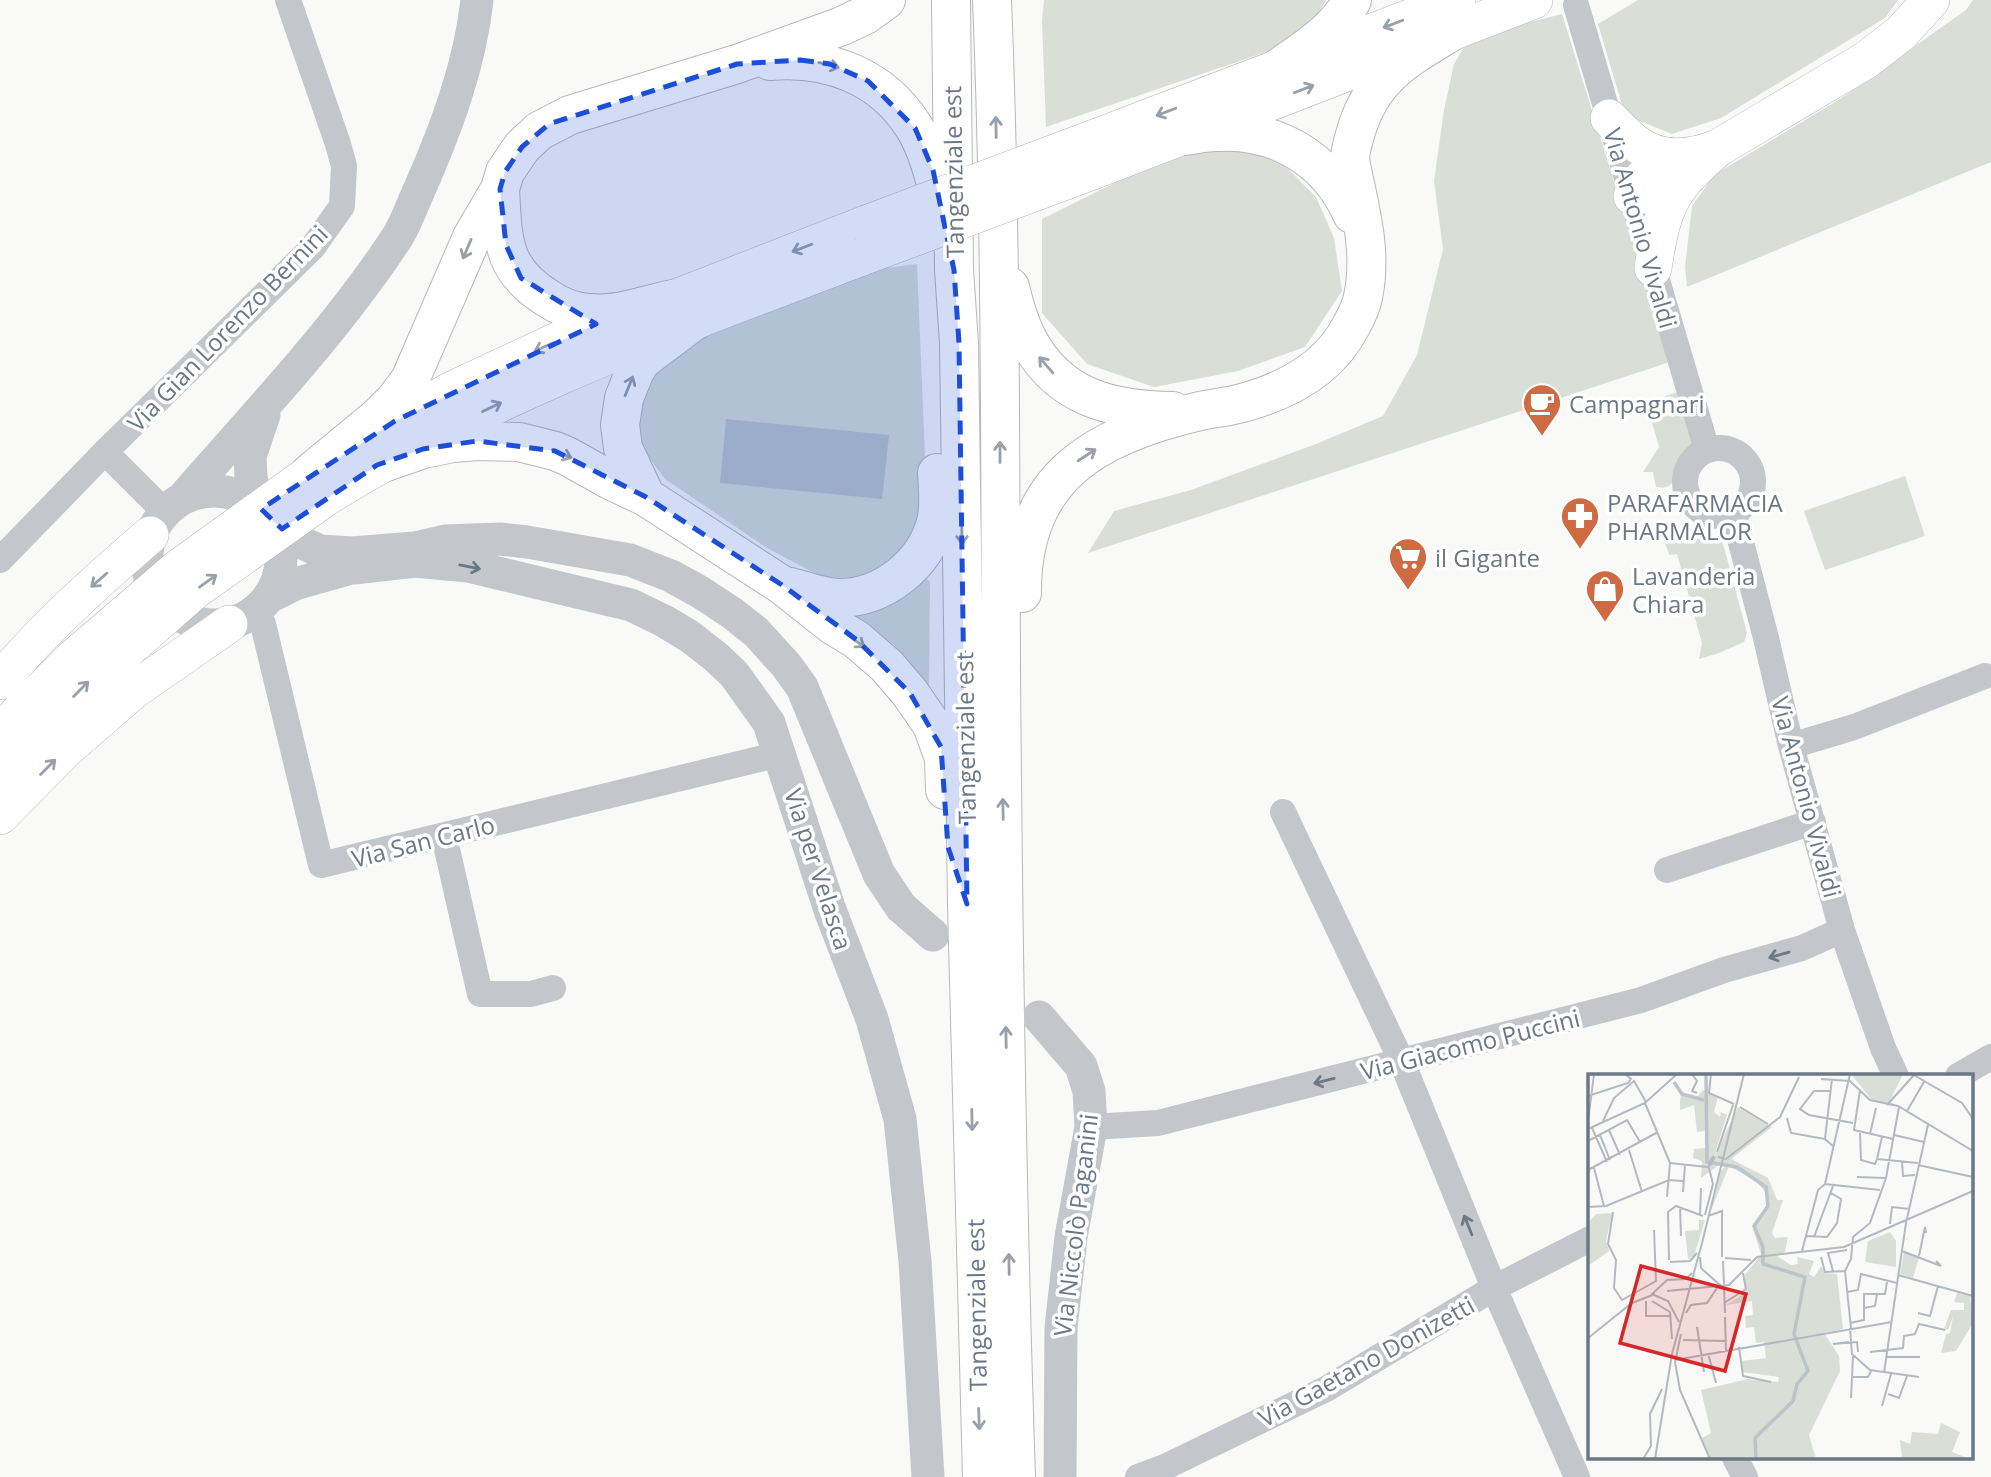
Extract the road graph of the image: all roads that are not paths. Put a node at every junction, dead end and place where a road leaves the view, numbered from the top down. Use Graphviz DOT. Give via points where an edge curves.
graph roads {
  1 [pos="288,0"];
  2 [pos="477,0"];
  3 [pos="886,0"];
  4 [pos="951,0"];
  5 [pos="992,0"];
  6 [pos="1005,0"];
  7 [pos="1352,0"];
  8 [pos="1534,0"];
  9 [pos="1931,0"];
  10 [pos="1576,5"];
  11 [pos="1453,16"];
  12 [pos="995,63"];
  13 [pos="737,64"];
  14 [pos="1277,69"];
  15 [pos="1609,118"];
  16 [pos="1183,136"];
  17 [pos="1091,156"];
  18 [pos="1677,174"];
  19 [pos="500,189"];
  20 [pos="1632,196"];
  21 [pos="998,248"];
  22 [pos="1367,248"];
  23 [pos="1653,268"];
  24 [pos="954,270"];
  25 [pos="684,310"];
  26 [pos="960,343"];
  27 [pos="271,397"];
  28 [pos="1199,411"];
  29 [pos="1707,450"];
  30 [pos="105,452"];
  31 [pos="376,465"];
  32 [pos="317,486"];
  33 [pos="646,497"];
  34 [pos="1733,512"];
  35 [pos="264,514"];
  36 [pos="166,515"];
  37 [pos="527,542"];
  38 [pos="415,548"];
  39 [pos="0,560"];
  40 [pos="354,568"];
  41 [pos="782,584"];
  42 [pos="586,593"];
  43 [pos="251,611"];
  44 [pos="131,627"];
  45 [pos="1985,676"];
  46 [pos="0,681"];
  47 [pos="1001,716"];
  48 [pos="0,732"];
  49 [pos="1791,746"];
  50 [pos="780,754"];
  51 [pos="0,774"];
  52 [pos="1283,812"];
  53 [pos="0,816"];
  54 [pos="1813,822"];
  55 [pos="444,836"];
  56 [pos="1667,870"];
  57 [pos="967,904"];
  58 [pos="1842,930"];
  59 [pos="933,935"];
  60 [pos="553,988"];
  61 [pos="1039,1017"];
  62 [pos="1991,1057"];
  63 [pos="1402,1062"];
  64 [pos="1895,1074"];
  65 [pos="1961,1074"];
  66 [pos="1091,1128"];
  67 [pos="1588,1240"];
  68 [pos="1494,1288"];
  69 [pos="1060,1407"];
  70 [pos="1736,1460"];
  71 [pos="928,1477"];
  72 [pos="982,1477"];
  73 [pos="1016,1477"];
  74 [pos="1060,1477"];
  75 [pos="1070,1477"];
  76 [pos="1138,1477"];
  77 [pos="1577,1477"];
  78 [pos="1745,1477"];
  1 -- 30 [label="street, Via Gian Lorenzo Bernini" via="344,166 342,206 313,247"];
  2 -- 27 [label="street" via="466,58 440,142 399,233 341,316"];
  3 -- 13 [label="main road" via="842,26"];
  4 -- 24 [label="main road, Tangenziale est"];
  5 -- 12 [label="main road, Tangenziale est"];
  6 -- 12 [label="main road"];
  7 -- 14 [label="main road" via="1339,22"];
  8 -- 11 [label="main road"];
  9 -- 18 [label="main road" via="1901,33 1866,60"];
  10 -- 15 [label="street, Via Antonio Vivaldi"];
  11 -- 14 [label="main road, one-way"];
  16 -- 11 [label="main road, one-way"];
  11 -- 22 [label="main road" via="1385,77 1361,114 1350,160"];
  21 -- 12 [label="main road, Tangenziale est, one-way"];
  13 -- 19 [label="main road" via="558,120 522,147"];
  13 -- 24 [label="main road, one-way" via="800,60 830,64 880,89 915,128 933,170"];
  14 -- 17 [label="main road, one-way"];
  15 -- 18 [label="main road"];
  15 -- 20 [label="street, Via Antonio Vivaldi"];
  16 -- 17 [label="main road"];
  16 -- 22 [label="main road" via="1237,132 1300,151 1331,177"];
  17 -- 25 [label="main road, bridge"];
  18 -- 20 [label="main road"];
  18 -- 23 [label="main road"];
  19 -- 25 [label="main road" via="502,227 512,266 542,295 583,314"];
  19 -- 32 [label="main road, one-way" via="472,237 410,380"];
  20 -- 23 [label="street, Via Antonio Vivaldi"];
  28 -- 21 [label="main road, one-way" via="1118,407 1080,393 1054,374 1026,336"];
  47 -- 21 [label="main road, Tangenziale est, one-way"];
  22 -- 28 [label="main road" via="1363,300 1347,334 1326,362 1262,397"];
  23 -- 29 [label="street, Via Antonio Vivaldi"];
  24 -- 26 [label="main road, Tangenziale est"];
  31 -- 25 [label="main road, one-way" via="620,350"];
  25 -- 32 [label="main road, one-way" via="570,335 454,389 395,421"];
  33 -- 25 [label="main road, one-way" via="623,448 624,398 642,360"];
  26 -- 41 [label="main road" via="936,411 936,521 917,559 894,582 870,593 836,598"];
  26 -- 57 [label="main road, Tangenziale est, one-way"];
  27 -- 35 [label="street" via="250,456 251,478"];
  27 -- 36 [label="street"];
  47 -- 28 [label="main road, one-way" via="1022,676 1022,571 1029,533 1044,498 1089,452 1135,430"];
  29 -- 34 [label="street" via="1728,449 1746,461 1751,471 1752,490"];
  29 -- 34 [label="street" via="1690,462 1686,492 1710,515"];
  30 -- 36 [label="street, Via Gian Lorenzo Bernini"];
  30 -- 39 [label="street, Via Gian Lorenzo Bernini"];
  31 -- 32 [label="main road"];
  31 -- 33 [label="main road, one-way" via="453,443 519,442 567,456"];
  32 -- 44 [label="main road, bridge" via="177,569"];
  33 -- 41 [label="main road"];
  34 -- 49 [label="street, Via Antonio Vivaldi"];
  35 -- 36 [label="street" via="241,496 221,491 201,492"];
  35 -- 38 [label="street" via="296,540 320,551"];
  35 -- 43 [label="street" via="279,539 282,559 279,579"];
  36 -- 43 [label="street" via="146,555 157,595 188,621 208,625"];
  36 -- 46 [label="main road, one-way" via="20,656"];
  37 -- 38 [label="street" via="445,541"];
  37 -- 42 [label="street"];
  37 -- 59 [label="street" via="647,566 700,592 755,632 802,687 883,882 901,907"];
  38 -- 40 [label="street, Via per Velasca"];
  40 -- 42 [label="street, Via per Velasca, one-way" via="436,562"];
  40 -- 43 [label="street, Via per Velasca" via="295,584"];
  41 -- 57 [label="main road, one-way" via="887,666 932,725 944,758 948,847"];
  42 -- 50 [label="street, Via per Velasca" via="644,610 716,657 764,714"];
  53 -- 43 [label="main road, one-way" via="66,749 134,690"];
  43 -- 55 [label="street, Via San Carlo" via="263,624 321,865"];
  44 -- 48 [label="main road" via="72,659"];
  51 -- 44 [label="main road, one-way" via="91,680"];
  45 -- 49 [label="street" via="1854,727"];
  73 -- 47 [label="main road, Tangenziale est, one-way"];
  49 -- 54 [label="street, Via Antonio Vivaldi"];
  50 -- 55 [label="street, Via San Carlo"];
  50 -- 71 [label="street, Via per Velasca" via="830,911 872,1019 900,1119 915,1261"];
  52 -- 63 [label="street"];
  54 -- 56 [label="street"];
  54 -- 58 [label="street, Via Antonio Vivaldi"];
  55 -- 60 [label="street" via="480,994 531,994"];
  57 -- 72 [label="main road, Tangenziale est, one-way"];
  58 -- 63 [label="street, Via Giacomo Puccini, one-way" via="1802,948 1641,1000"];
  58 -- 64 [label="street, Via Antonio Vivaldi"];
  61 -- 66 [label="street, Via Niccolò Paganini" via="1081,1066 1089,1091"];
  62 -- 65 [label="street"];
  63 -- 66 [label="street, Via Giacomo Puccini, one-way" via="1158,1123"];
  68 -- 63 [label="street, one-way"];
  66 -- 69 [label="street, Via Niccolò Paganini" via="1070,1237 1061,1328"];
  67 -- 68 [label="street, Via Gaetano Donizetti"];
  68 -- 76 [label="street, Via Gaetano Donizetti" via="1326,1389"];
  68 -- 77 [label="street"];
  69 -- 74 [label="street, Via Niccolò Paganini"];
  69 -- 75 [label="street, Via Niccolò Paganini"];
  70 -- 78 [label="street"];
}
